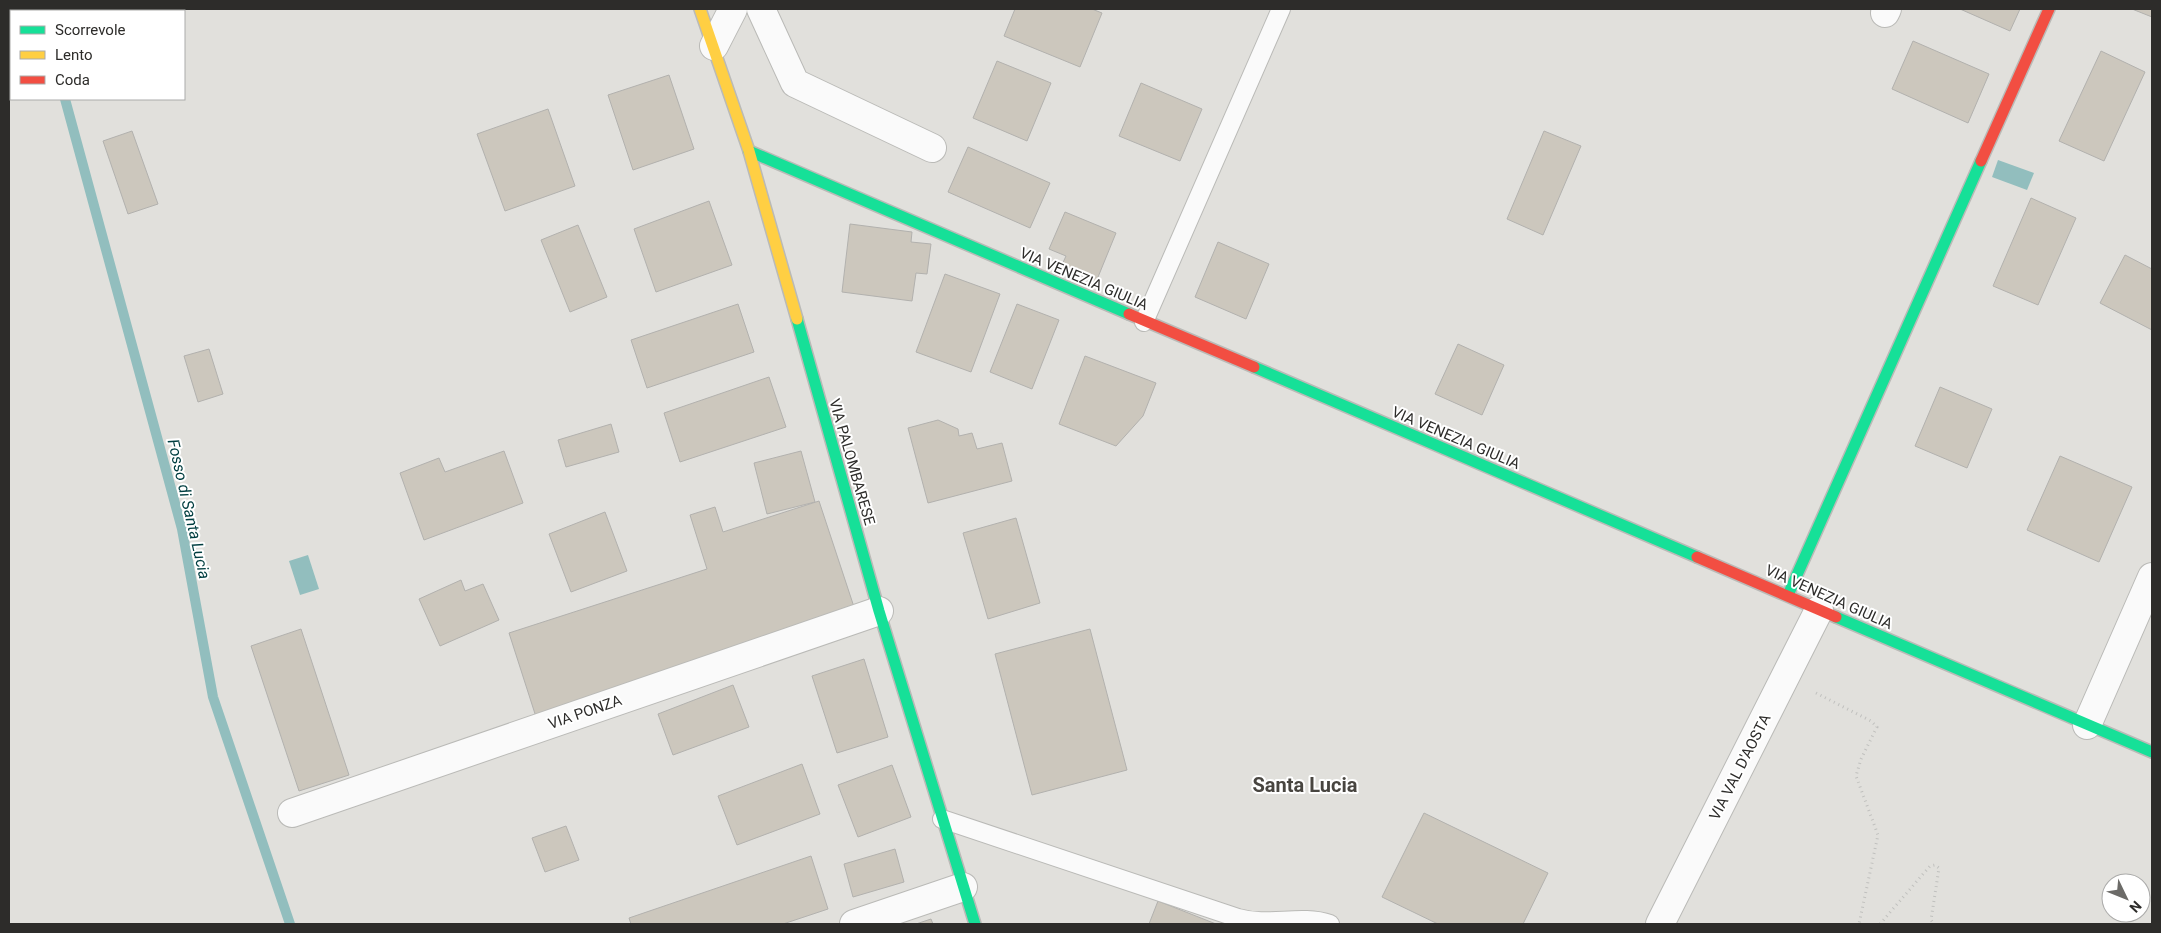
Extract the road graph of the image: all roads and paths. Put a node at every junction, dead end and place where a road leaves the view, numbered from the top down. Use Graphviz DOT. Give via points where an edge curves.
graph roads {
  1 [pos="700,9"];
  2 [pos="733,9"];
  3 [pos="761,9"];
  4 [pos="1281,9"];
  5 [pos="2049,9"];
  6 [pos="714,46"];
  7 [pos="932,148"];
  8 [pos="748,151"];
  9 [pos="1144,322"];
  10 [pos="2152,577"];
  11 [pos="1788,595"];
  12 [pos="1820,610"];
  13 [pos="879,611"];
  14 [pos="1816,694"];
  15 [pos="2087,725"];
  16 [pos="2152,752"];
  17 [pos="292,813"];
  18 [pos="942,819"];
  19 [pos="963,887"];
  20 [pos="854,924"];
  21 [pos="975,924"];
  22 [pos="1330,924"];
  23 [pos="1660,924"];
  24 [pos="1859,924"];
  25 [pos="1880,924"];
  26 [pos="1934,924"];
  1 -- 6 [label="street, VIA PALOMBARESE"];
  2 -- 6 [label="street"];
  3 -- 7 [label="street" via="795,83"];
  4 -- 9 [label="lane"];
  5 -- 11 [label="street"];
  6 -- 8 [label="street, VIA PALOMBARESE"];
  8 -- 9 [label="street, VIA VENEZIA GIULIA"];
  8 -- 13 [label="street, VIA PALOMBARESE"];
  9 -- 11 [label="street, VIA VENEZIA GIULIA"];
  10 -- 15 [label="street"];
  11 -- 12 [label="street, VIA VENEZIA GIULIA"];
  12 -- 15 [label="street, VIA VENEZIA GIULIA"];
  12 -- 23 [label="street, VIA VAL D'AOSTA"];
  13 -- 17 [label="street, VIA PONZA"];
  13 -- 18 [label="street, VIA PALOMBARESE"];
  14 -- 24 [label="path" via="1877,727 1856,776 1878,835"];
  15 -- 16 [label="street, VIA VENEZIA GIULIA"];
  18 -- 19 [label="street, VIA PALOMBARESE"];
  18 -- 22 [label="lane" via="1238,918 1267,923 1312,920"];
  19 -- 20 [label="street"];
  19 -- 21 [label="street, VIA PALOMBARESE"];
  25 -- 26 [label="path" via="1935,864 1939,868 1931,920"];
}
